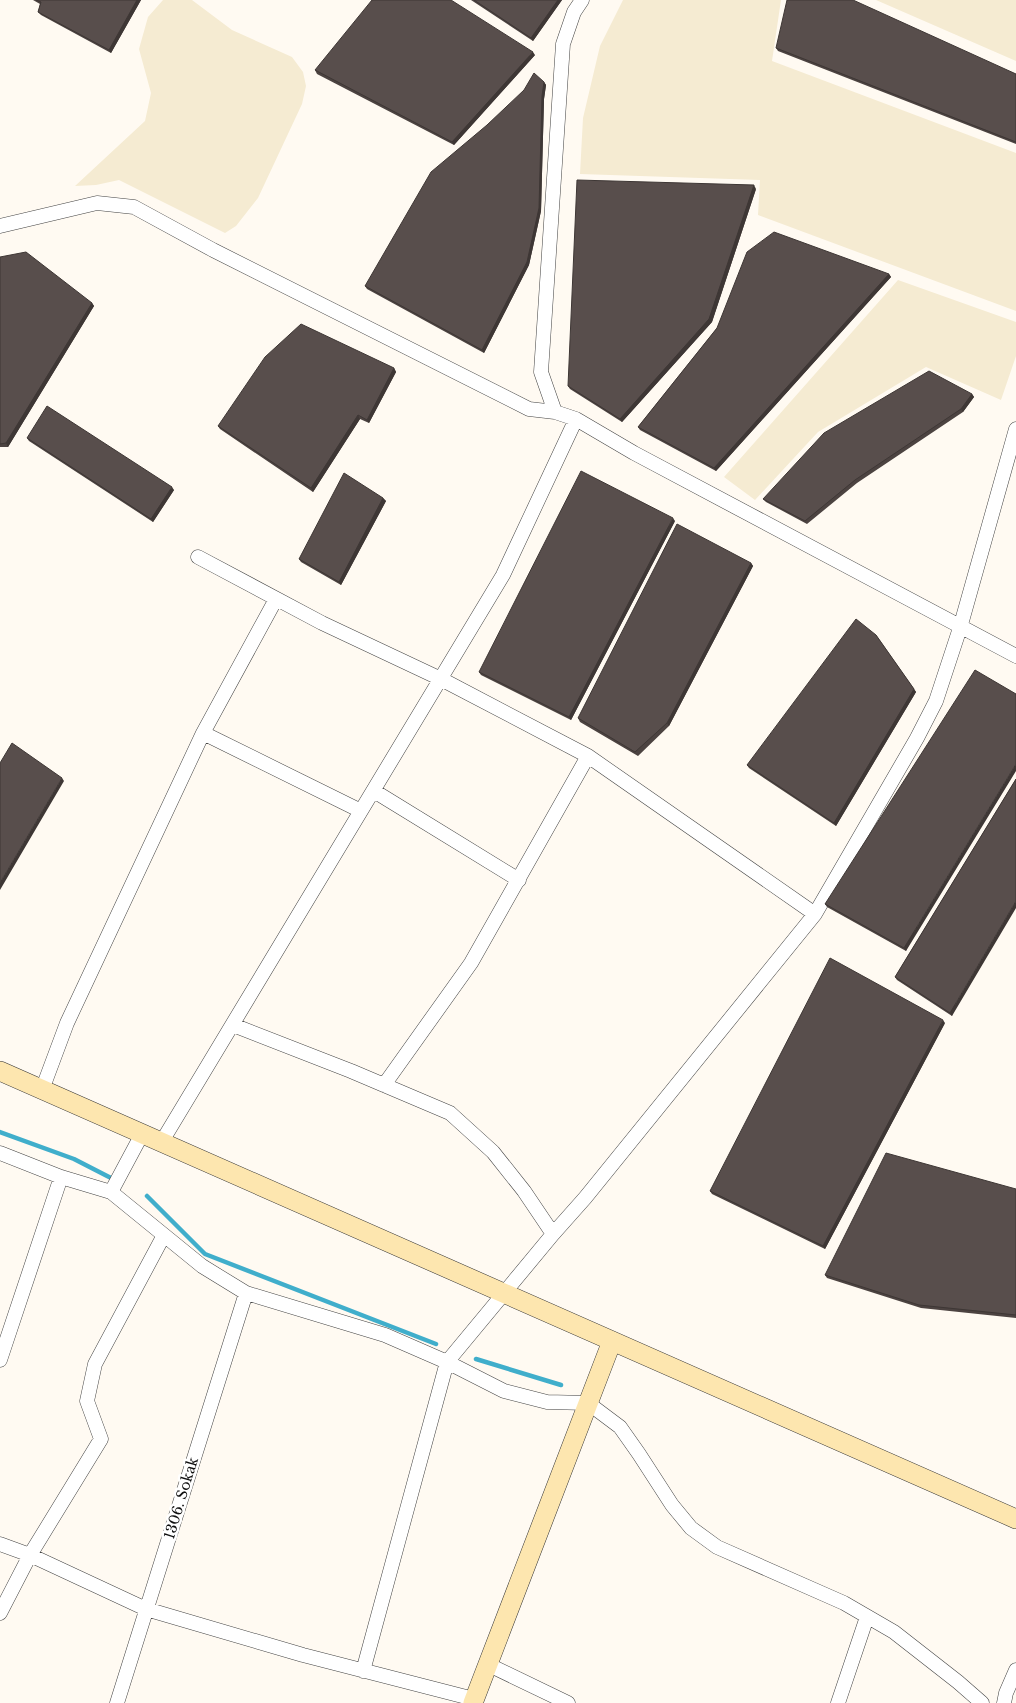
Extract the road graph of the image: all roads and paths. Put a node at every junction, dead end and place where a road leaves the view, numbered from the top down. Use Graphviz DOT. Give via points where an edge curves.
graph roads {
  1 [pos="582,0"];
  2 [pos="0,226"];
  3 [pos="555,412"];
  4 [pos="576,419"];
  5 [pos="1016,429"];
  6 [pos="198,557"];
  7 [pos="276,599"];
  8 [pos="960,628"];
  9 [pos="1016,656"];
  10 [pos="441,679"];
  11 [pos="203,733"];
  12 [pos="588,756"];
  13 [pos="374,791"];
  14 [pos="362,811"];
  15 [pos="519,880"];
  16 [pos="815,914"];
  17 [pos="232,1025"];
  18 [pos="0,1071"];
  19 [pos="384,1085"];
  20 [pos="42,1090"];
  21 [pos="142,1134"];
  22 [pos="161,1142"];
  23 [pos="0,1153"];
  24 [pos="62,1177"];
  25 [pos="111,1192"];
  26 [pos="553,1234"];
  27 [pos="164,1235"];
  28 [pos="502,1293"];
  29 [pos="246,1294"];
  30 [pos="612,1341"];
  31 [pos="0,1360"];
  32 [pos="448,1362"];
  33 [pos="588,1403"];
  34 [pos="1016,1519"];
  35 [pos="0,1544"];
  36 [pos="30,1555"];
  37 [pos="146,1609"];
  38 [pos="0,1613"];
  39 [pos="867,1617"];
  40 [pos="487,1664"];
  41 [pos="1016,1670"];
  42 [pos="363,1671"];
  43 [pos="473,1701"];
  44 [pos="117,1703"];
  45 [pos="568,1703"];
  46 [pos="838,1703"];
  47 [pos="982,1703"];
  48 [pos="1004,1703"];
  1 -- 3 [label="street" via="574,12 563,44 541,372"];
  2 -- 3 [label="street" via="97,203 134,207 213,250 530,408"];
  3 -- 4 [label="street"];
  4 -- 8 [label="street"];
  4 -- 10 [label="street" via="503,575"];
  5 -- 8 [label="street"];
  6 -- 7 [label="street"];
  7 -- 10 [label="street"];
  7 -- 11 [label="street"];
  8 -- 9 [label="street"];
  8 -- 16 [label="street" via="936,701"];
  10 -- 12 [label="street"];
  10 -- 13 [label="street"];
  11 -- 14 [label="street"];
  11 -- 20 [label="street" via="67,1023"];
  12 -- 15 [label="street"];
  12 -- 16 [label="street"];
  13 -- 14 [label="street"];
  13 -- 15 [label="street"];
  14 -- 17 [label="street"];
  15 -- 19 [label="street" via="471,963"];
  16 -- 26 [label="street" via="586,1198"];
  17 -- 19 [label="street"];
  17 -- 22 [label="street"];
  18 -- 20 [label="street"];
  19 -- 26 [label="street" via="450,1113 493,1152"];
  20 -- 21 [label="street"];
  21 -- 22 [label="street"];
  21 -- 25 [label="street"];
  22 -- 28 [label="street"];
  23 -- 24 [label="street"];
  24 -- 25 [label="street"];
  24 -- 31 [label="street"];
  25 -- 27 [label="street"];
  26 -- 28 [label="street"];
  27 -- 29 [label="street" via="202,1266"];
  27 -- 36 [label="street" via="95,1364 87,1401 101,1439"];
  28 -- 30 [label="street"];
  28 -- 32 [label="street"];
  29 -- 32 [label="street" via="386,1335"];
  29 -- 37 [label="street, 1306. Sokak"];
  30 -- 33 [label="street"];
  30 -- 34 [label="street"];
  32 -- 33 [label="street" via="504,1392 547,1402"];
  32 -- 42 [label="street"];
  33 -- 39 [label="street" via="620,1427 691,1528 717,1547 844,1603"];
  33 -- 40 [label="street"];
  35 -- 36 [label="street"];
  36 -- 37 [label="street"];
  36 -- 38 [label="street"];
  37 -- 42 [label="street"];
  37 -- 44 [label="street, 1306. Sokak"];
  39 -- 46 [label="street"];
  39 -- 47 [label="street" via="894,1632"];
  40 -- 43 [label="street"];
  40 -- 45 [label="street"];
  41 -- 48 [label="street"];
  42 -- 43 [label="street"];
}
